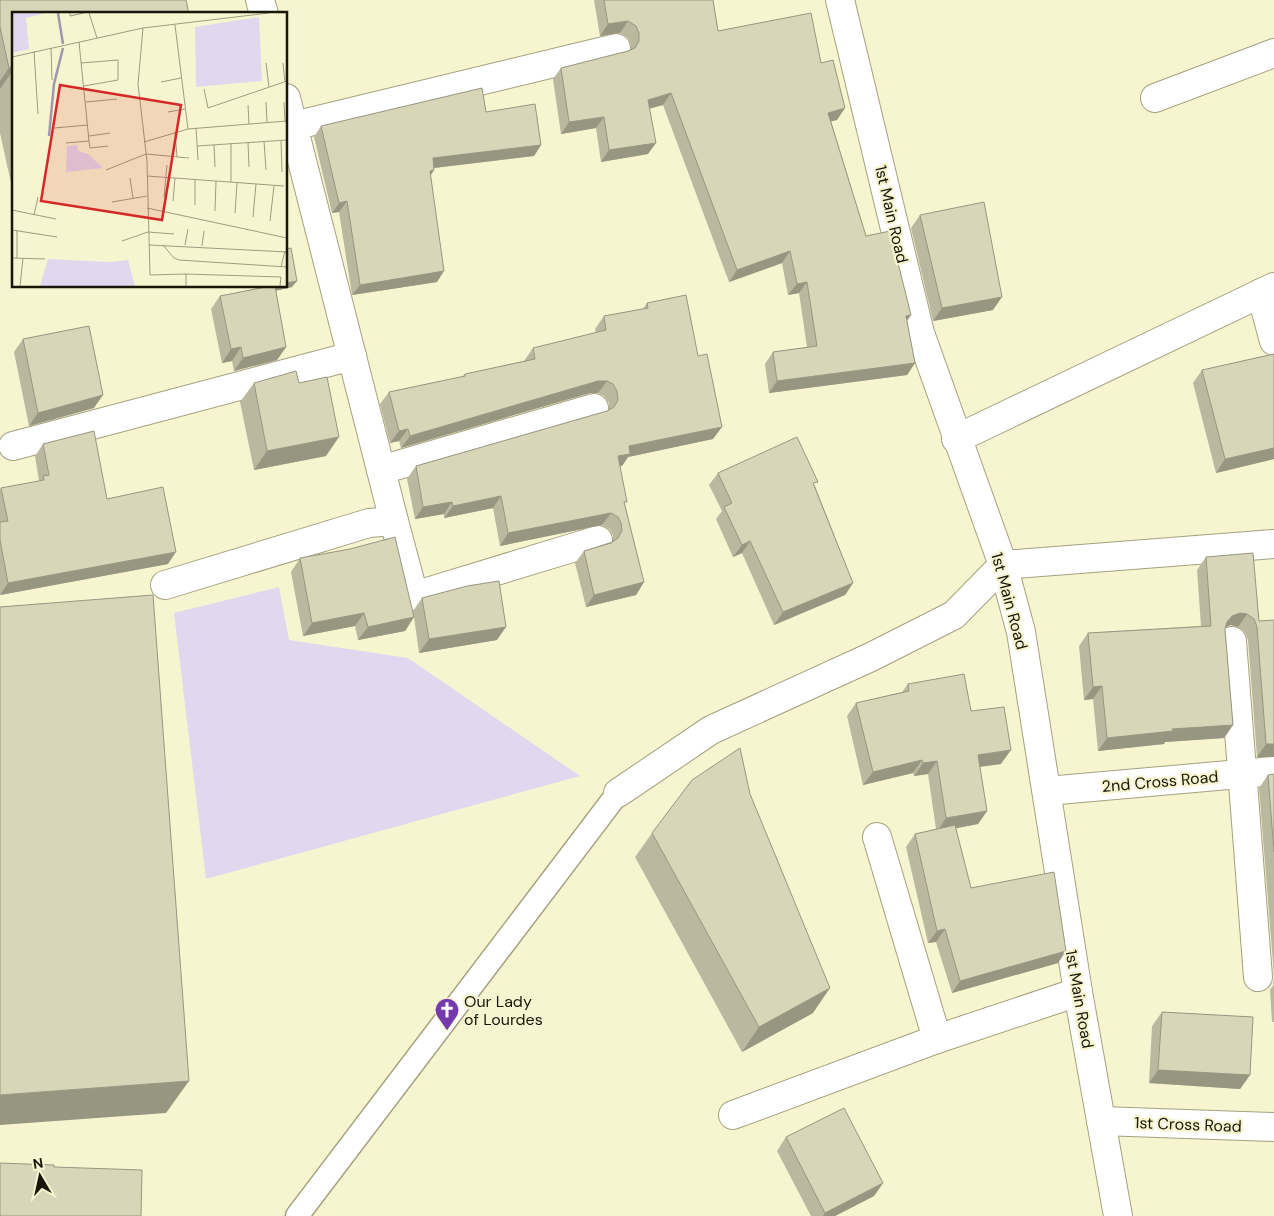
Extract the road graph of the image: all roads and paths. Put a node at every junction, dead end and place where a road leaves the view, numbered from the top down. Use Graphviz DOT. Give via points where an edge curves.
graph roads {
  1 [pos="840,0"];
  2 [pos="616,48"];
  3 [pos="1274,53"];
  4 [pos="1155,98"];
  5 [pos="288,106"];
  6 [pos="293,126"];
  7 [pos="1267,290"];
  8 [pos="1274,341"];
  9 [pos="352,356"];
  10 [pos="594,408"];
  11 [pos="956,439"];
  12 [pos="13,446"];
  13 [pos="381,470"];
  14 [pos="394,521"];
  15 [pos="598,540"];
  16 [pos="1274,544"];
  17 [pos="1003,565"];
  18 [pos="165,585"];
  19 [pos="1232,640"];
  20 [pos="1274,771"];
  21 [pos="1242,774"];
  22 [pos="1047,791"];
  23 [pos="618,793"];
  24 [pos="877,836"];
  25 [pos="1258,977"];
  26 [pos="1078,992"];
  27 [pos="937,1039"];
  28 [pos="733,1115"];
  29 [pos="1101,1121"];
  30 [pos="1274,1127"];
  31 [pos="297,1216"];
  32 [pos="1118,1216"];
  1 -- 11 [label="street, 1st Main Road" via="920,333"];
  2 -- 6 [label="street"];
  3 -- 4 [label="street"];
  5 -- 6 [label="street"];
  6 -- 9 [label="street"];
  7 -- 8 [label="street"];
  7 -- 11 [label="street"];
  9 -- 12 [label="street"];
  9 -- 13 [label="street"];
  10 -- 13 [label="street"];
  11 -- 17 [label="street, 1st Main Road"];
  13 -- 14 [label="street"];
  14 -- 15 [label="street" via="414,596"];
  14 -- 18 [label="street" via="369,523"];
  16 -- 17 [label="street"];
  17 -- 22 [label="street, 1st Main Road" via="1021,632"];
  17 -- 23 [label="street" via="954,615 711,730"];
  19 -- 21 [label="street"];
  20 -- 21 [label="street, 2nd Cross Road"];
  21 -- 22 [label="street, 2nd Cross Road"];
  21 -- 25 [label="street"];
  22 -- 26 [label="street, 1st Main Road"];
  23 -- 31 [label="lane"];
  24 -- 27 [label="street"];
  26 -- 27 [label="street"];
  26 -- 29 [label="street, 1st Main Road"];
  27 -- 28 [label="street"];
  29 -- 30 [label="street, 1st Cross Road"];
  29 -- 32 [label="street, 1st Main Road"];
}
